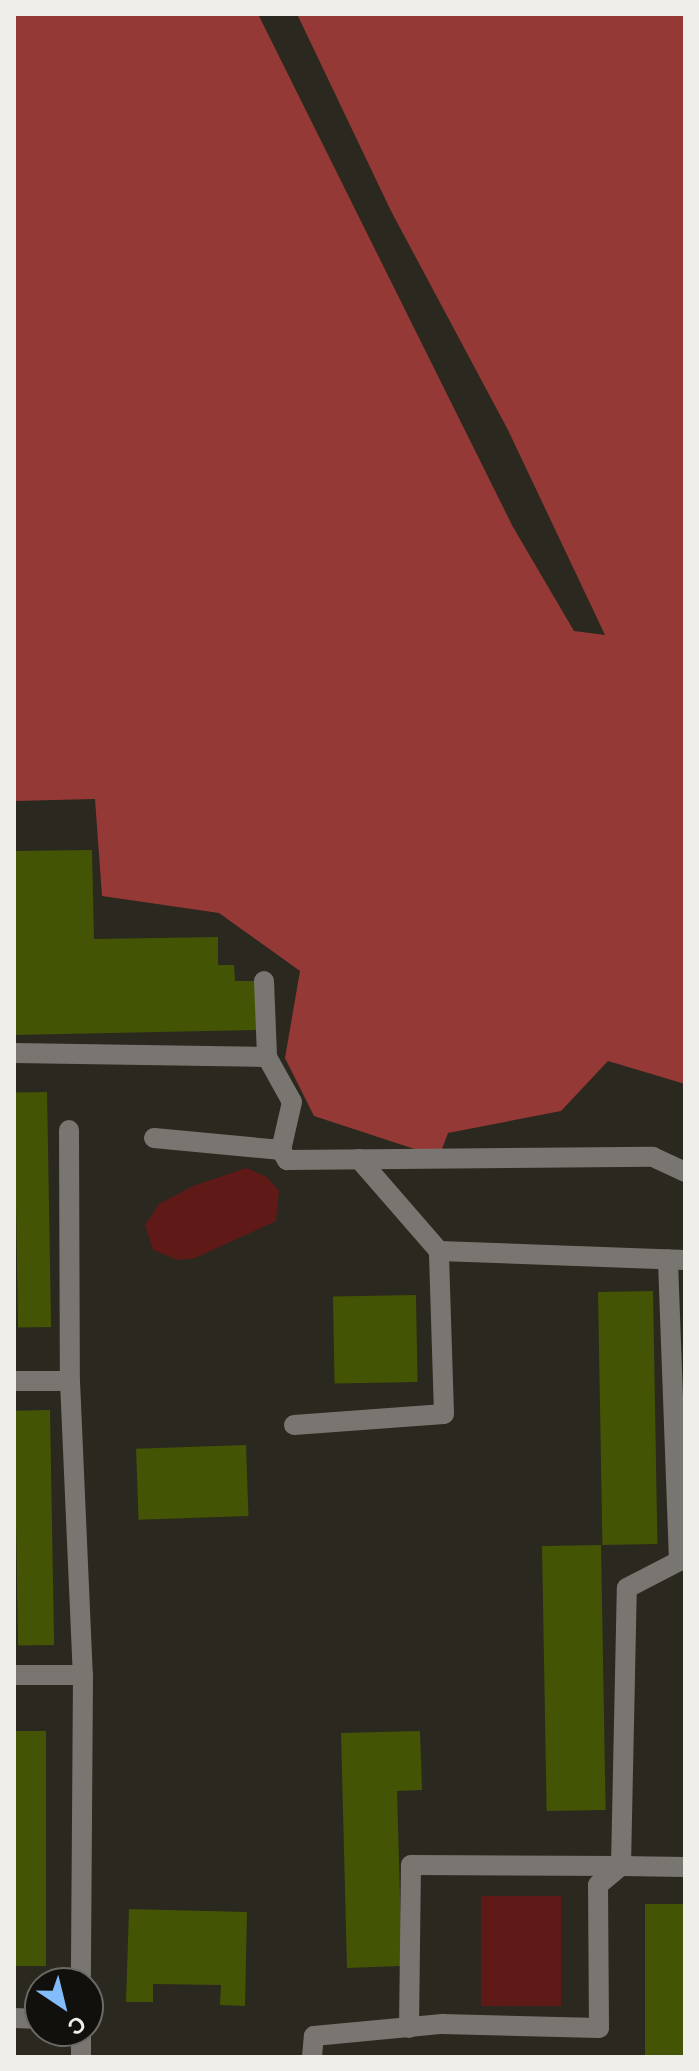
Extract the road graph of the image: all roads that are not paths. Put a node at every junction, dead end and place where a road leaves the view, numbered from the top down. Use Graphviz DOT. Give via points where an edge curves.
graph roads {
  1 [pos="264,981"];
  2 [pos="14,1053"];
  3 [pos="267,1057"];
  4 [pos="69,1130"];
  5 [pos="154,1138"];
  6 [pos="281,1150"];
  7 [pos="359,1159"];
  8 [pos="685,1172"];
  9 [pos="439,1251"];
  10 [pos="676,1259"];
  11 [pos="14,1381"];
  12 [pos="70,1381"];
  13 [pos="294,1425"];
  14 [pos="14,1675"];
  15 [pos="83,1675"];
  16 [pos="621,1866"];
  17 [pos="685,1867"];
  18 [pos="81,1967"];
  19 [pos="409,2028"];
  20 [pos="312,2057"];
  1 -- 3 [label="lane"];
  2 -- 3 [label="lane"];
  3 -- 6 [label="lane" via="292,1102"];
  4 -- 12 [label="lane"];
  5 -- 6 [label="lane"];
  6 -- 7 [label="lane" via="287,1160"];
  7 -- 8 [label="lane" via="653,1157"];
  7 -- 9 [label="lane"];
  9 -- 10 [label="lane"];
  9 -- 13 [label="lane" via="444,1414"];
  10 -- 16 [label="lane" via="679,1561 627,1588"];
  11 -- 12 [label="lane"];
  12 -- 15 [label="lane"];
  14 -- 15 [label="lane"];
  15 -- 18 [label="lane"];
  16 -- 17 [label="lane"];
  16 -- 19 [label="lane" via="598,1885 599,2028"];
  16 -- 19 [label="lane" via="411,1865"];
  19 -- 20 [label="lane" via="314,2036"];
}
